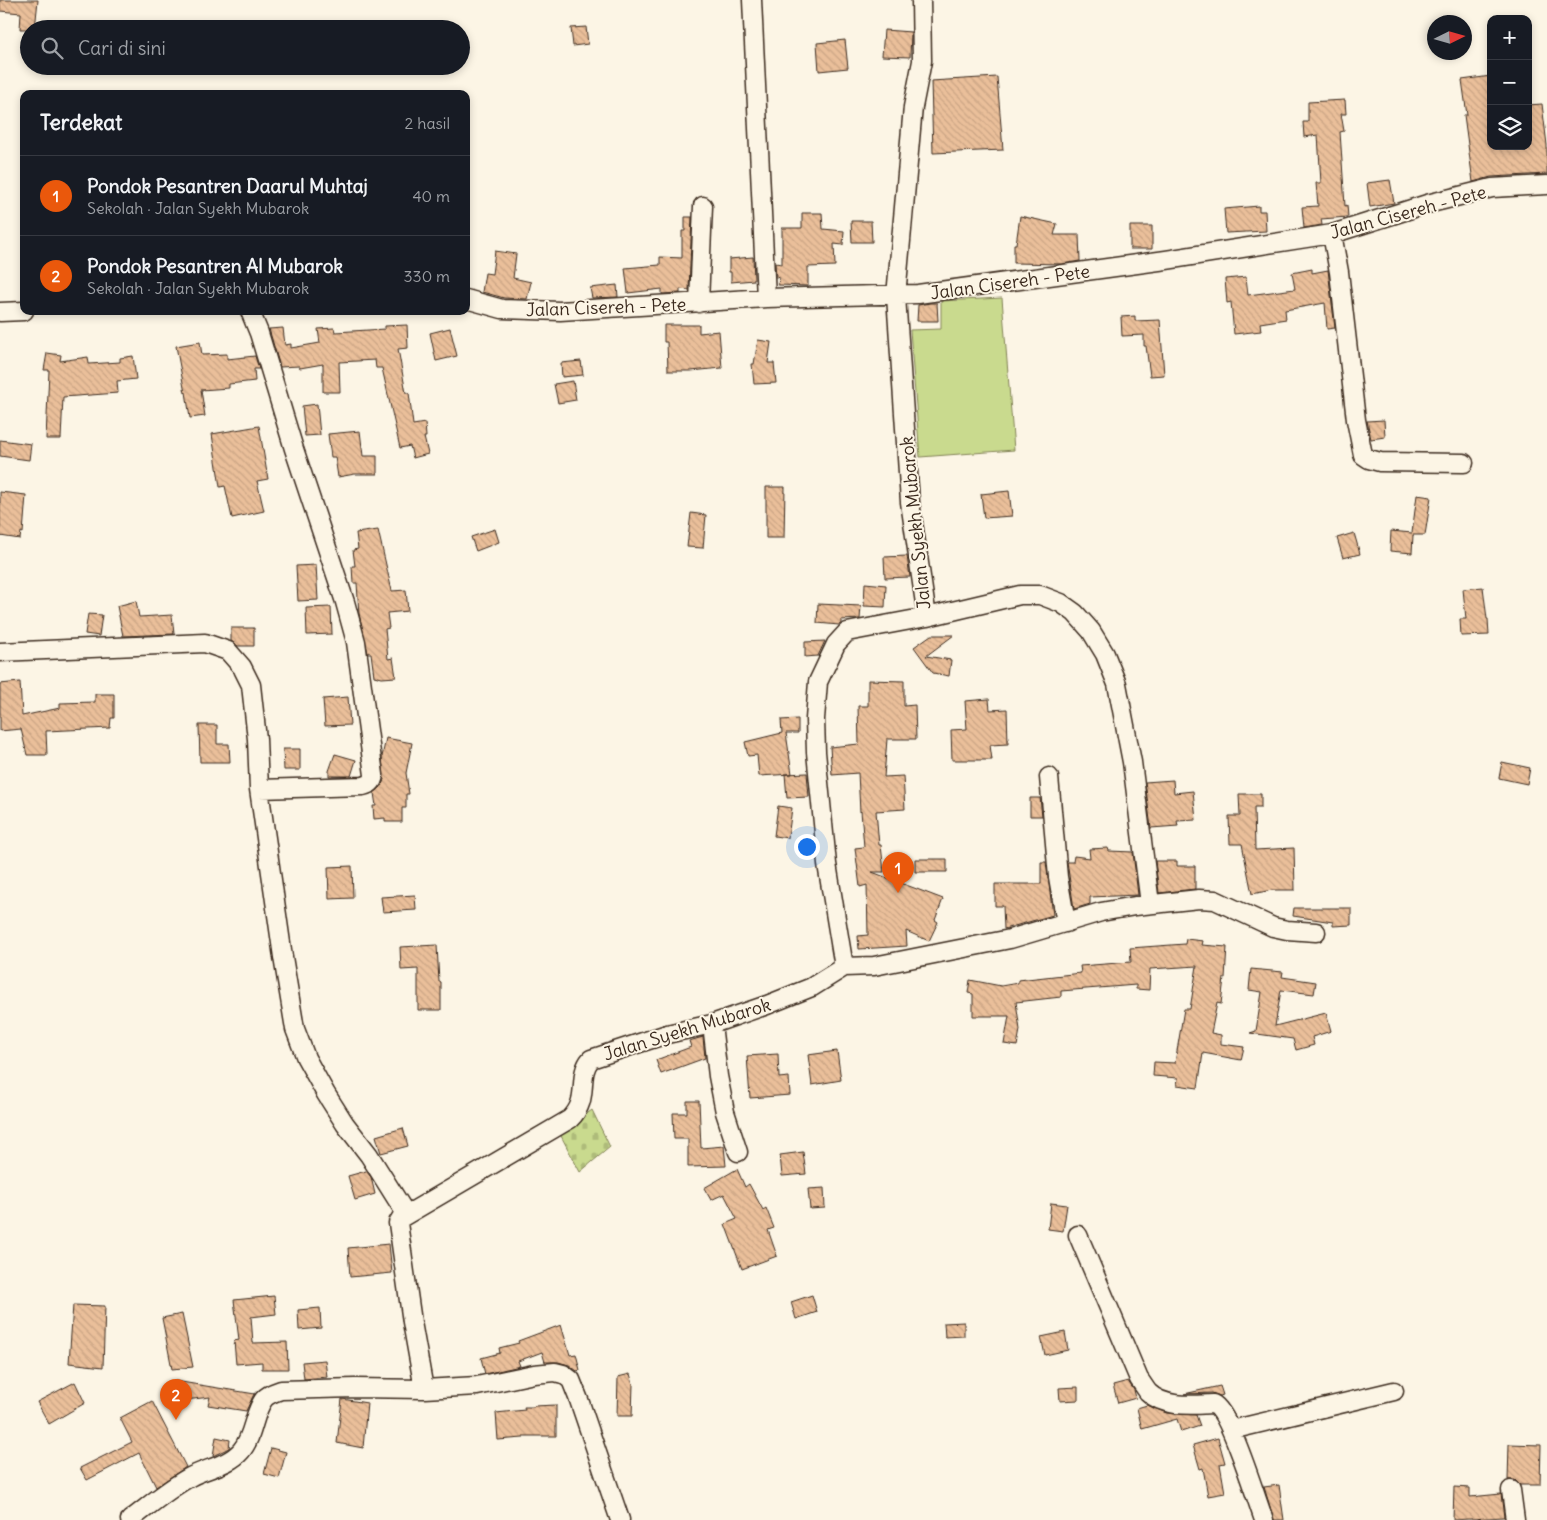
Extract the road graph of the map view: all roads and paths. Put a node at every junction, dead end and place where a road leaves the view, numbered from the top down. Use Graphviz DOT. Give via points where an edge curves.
graph roads {
  1 [pos="752,0"];
  2 [pos="921,0"];
  3 [pos="1547,185"];
  4 [pos="702,206"];
  5 [pos="1332,234"];
  6 [pos="896,296"];
  7 [pos="766,298"];
  8 [pos="470,300"];
  9 [pos="699,303"];
  10 [pos="20,311"];
  11 [pos="0,312"];
  12 [pos="251,315"];
  13 [pos="1464,463"];
  14 [pos="927,617"];
  15 [pos="0,652"];
  16 [pos="1049,777"];
  17 [pos="259,789"];
  18 [pos="1150,904"];
  19 [pos="1066,923"];
  20 [pos="1316,932"];
  21 [pos="844,967"];
  22 [pos="712,1024"];
  23 [pos="738,1152"];
  24 [pos="406,1214"];
  25 [pos="1078,1236"];
  26 [pos="424,1389"];
  27 [pos="1394,1391"];
  28 [pos="1232,1430"];
  29 [pos="1511,1490"];
  30 [pos="130,1520"];
  31 [pos="620,1520"];
  32 [pos="1264,1520"];
  33 [pos="1515,1520"];
  1 -- 7 [label="street"];
  2 -- 6 [label="street, Jalan Syekh Mubarok" via="922,61 913,106"];
  3 -- 5 [label="street, Jalan Cisereh - Pete" via="1492,188 1427,204"];
  4 -- 9 [label="street"];
  5 -- 6 [label="street, Jalan Cisereh - Pete"];
  5 -- 13 [label="street" via="1363,455 1380,462"];
  6 -- 7 [label="street, Jalan Cisereh - Pete"];
  6 -- 14 [label="street, Jalan Syekh Mubarok" via="910,502"];
  7 -- 9 [label="street, Jalan Cisereh - Pete"];
  8 -- 9 [label="street, Jalan Cisereh - Pete" via="502,310 560,311"];
  10 -- 11 [label="street"];
  12 -- 17 [label="street" via="356,642 374,775 373,780 363,786"];
  14 -- 18 [label="street" via="1020,595 1040,595 1075,614 1090,631 1105,654 1118,684 1132,762"];
  14 -- 21 [label="street, Jalan Syekh Mubarok" via="847,632 836,644 818,682 816,752 827,864"];
  15 -- 17 [label="street" via="206,643 228,651 242,667 251,686"];
  16 -- 19 [label="street" via="1058,877"];
  17 -- 24 [label="street" via="295,1029 306,1058 326,1094"];
  18 -- 19 [label="street" via="1101,912"];
  18 -- 20 [label="street" via="1216,900 1273,927"];
  19 -- 21 [label="street" via="1010,939 874,966"];
  21 -- 22 [label="street, Jalan Syekh Mubarok" via="812,987"];
  22 -- 23 [label="street" via="721,1094"];
  22 -- 24 [label="street, Jalan Syekh Mubarok" via="667,1034 591,1059 586,1064 580,1107 570,1119"];
  24 -- 26 [label="street" via="398,1223"];
  25 -- 28 [label="street" via="1139,1379 1148,1392 1172,1404 1213,1404"];
  26 -- 30 [label="street" via="288,1389 272,1393 265,1399 247,1444 239,1453 231,1460 191,1476"];
  26 -- 31 [label="street" via="476,1386 534,1374 563,1374 570,1380 579,1400"];
  27 -- 28 [label="street"];
  28 -- 32 [label="street"];
  29 -- 33 [label="street"];
}
